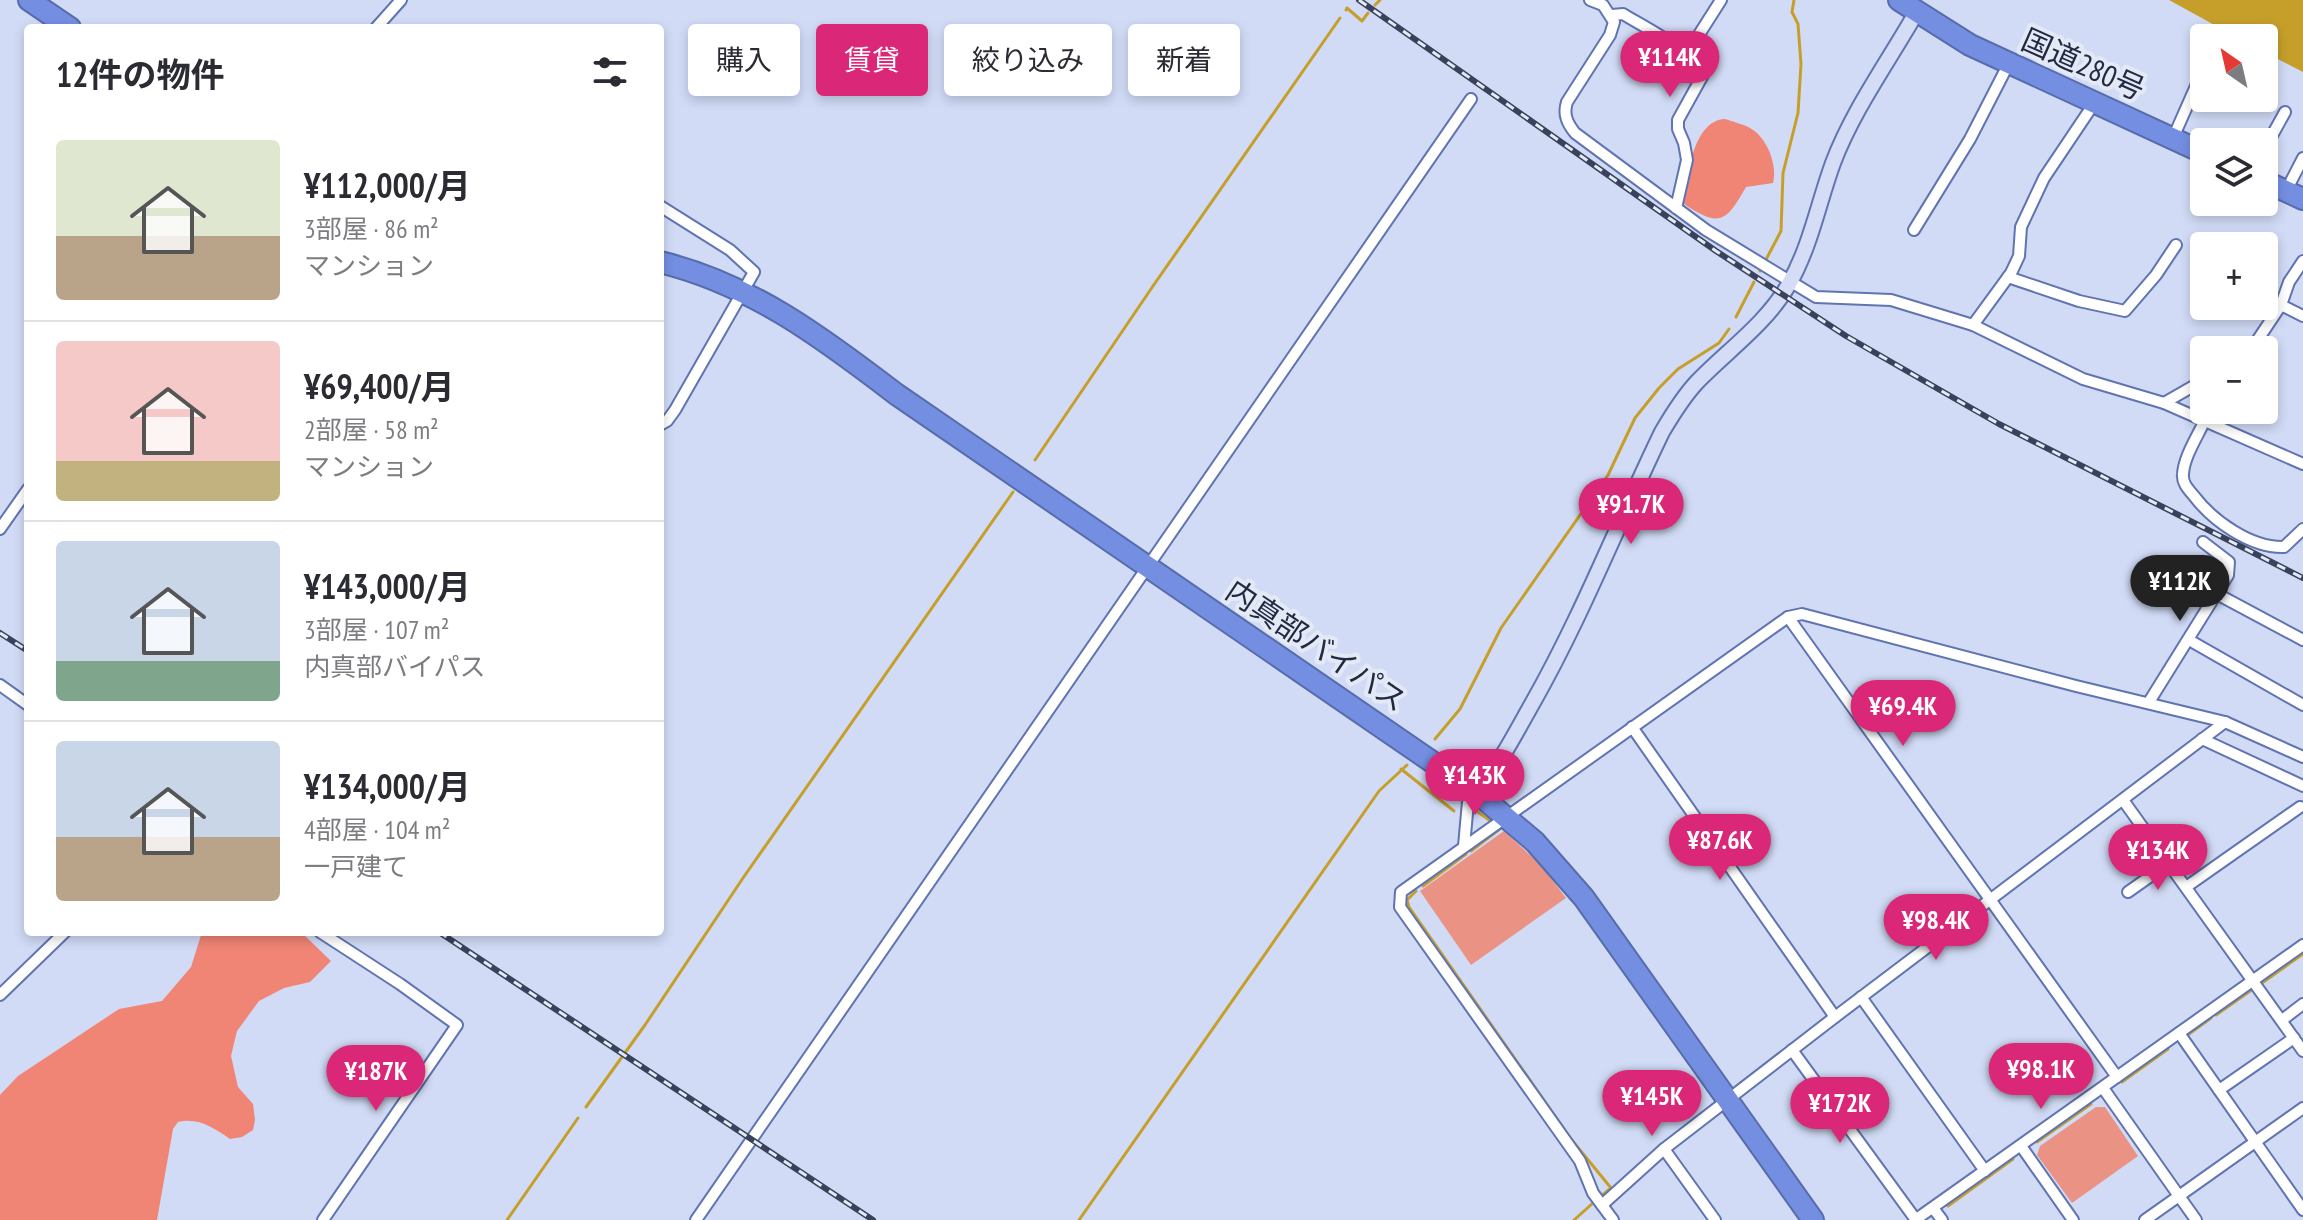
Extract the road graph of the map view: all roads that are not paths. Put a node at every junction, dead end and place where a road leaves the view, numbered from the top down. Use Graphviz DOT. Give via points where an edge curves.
graph roads {
  1 [pos="29,0"];
  2 [pos="401,0"];
  3 [pos="1590,0"];
  4 [pos="1721,0"];
  5 [pos="1908,6"];
  6 [pos="1612,15"];
  7 [pos="64,24"];
  8 [pos="380,24"];
  9 [pos="1686,55"];
  10 [pos="2008,65"];
  11 [pos="1471,99"];
  12 [pos="2190,100"];
  13 [pos="2095,102"];
  14 [pos="2285,112"];
  15 [pos="2276,128"];
  16 [pos="2173,138"];
  17 [pos="2190,146"];
  18 [pos="2303,158"];
  19 [pos="2294,195"];
  20 [pos="1676,208"];
  21 [pos="664,209"];
  22 [pos="1914,230"];
  23 [pos="2176,245"];
  24 [pos="2303,261"];
  25 [pos="664,263"];
  26 [pos="2008,277"];
  27 [pos="1790,282"];
  28 [pos="744,292"];
  29 [pos="2281,305"];
  30 [pos="2303,316"];
  31 [pos="1973,325"];
  32 [pos="2260,336"];
  33 [pos="2190,388"];
  34 [pos="2164,403"];
  35 [pos="2190,415"];
  36 [pos="664,423"];
  37 [pos="2203,424"];
  38 [pos="2209,424"];
  39 [pos="2303,464"];
  40 [pos="24,495"];
  41 [pos="0,529"];
  42 [pos="2303,529"];
  43 [pos="2203,542"];
  44 [pos="1148,567"];
  45 [pos="2217,594"];
  46 [pos="1788,617"];
  47 [pos="2189,640"];
  48 [pos="2303,640"];
  49 [pos="0,685"];
  50 [pos="24,702"];
  51 [pos="2149,702"];
  52 [pos="2303,705"];
  53 [pos="2225,722"];
  54 [pos="1632,727"];
  55 [pos="2202,739"];
  56 [pos="2303,757"];
  57 [pos="2303,786"];
  58 [pos="1476,792"];
  59 [pos="2123,800"];
  60 [pos="2300,807"];
  61 [pos="1507,816"];
  62 [pos="1464,846"];
  63 [pos="2169,863"];
  64 [pos="2186,887"];
  65 [pos="2128,892"];
  66 [pos="1991,899"];
  67 [pos="61,936"];
  68 [pos="326,936"];
  69 [pos="2303,945"];
  70 [pos="2253,980"];
  71 [pos="0,995"];
  72 [pos="1861,997"];
  73 [pos="2303,1004"];
  74 [pos="1835,1017"];
  75 [pos="2282,1020"];
  76 [pos="2179,1033"];
  77 [pos="2294,1038"];
  78 [pos="1792,1050"];
  79 [pos="2303,1051"];
  80 [pos="2117,1077"];
  81 [pos="2103,1088"];
  82 [pos="2219,1090"];
  83 [pos="1727,1101"];
  84 [pos="2303,1108"];
  85 [pos="2256,1141"];
  86 [pos="2021,1146"];
  87 [pos="1664,1149"];
  88 [pos="1985,1171"];
  89 [pos="2179,1196"];
  90 [pos="1602,1205"];
  91 [pos="1933,1208"];
  92 [pos="2303,1210"];
  93 [pos="323,1220"];
  94 [pos="696,1220"];
  95 [pos="1613,1220"];
  96 [pos="1715,1220"];
  97 [pos="1813,1220"];
  98 [pos="1915,1220"];
  99 [pos="1942,1220"];
  100 [pos="2073,1220"];
  101 [pos="2145,1220"];
  102 [pos="2196,1220"];
  1 -- 7 [label="highway"];
  2 -- 8 [label="street"];
  3 -- 6 [label="street"];
  4 -- 9 [label="street"];
  5 -- 10 [label="highway, 国道280号"];
  5 -- 27 [label="street" via="1848,128 1814,231"];
  6 -- 9 [label="street" via="1623,14"];
  6 -- 20 [label="street" via="1610,35 1567,102 1567,120 1575,133"];
  9 -- 20 [label="street" via="1704,73 1678,120 1687,160"];
  10 -- 13 [label="highway, 国道280号"];
  10 -- 22 [label="street"];
  11 -- 44 [label="street"];
  12 -- 16 [label="street"];
  13 -- 16 [label="highway, 国道280号"];
  13 -- 26 [label="street" via="2044,178 2021,227 2019,256"];
  14 -- 15 [label="street"];
  16 -- 17 [label="highway, 国道280号"];
  18 -- 19 [label="street"];
  20 -- 27 [label="street"];
  21 -- 28 [label="street" via="730,250 754,272"];
  23 -- 26 [label="street" via="2125,311"];
  24 -- 29 [label="street"];
  25 -- 28 [label="highway, 内真部バイパス"];
  26 -- 31 [label="street"];
  27 -- 31 [label="street" via="1816,297 1891,300"];
  27 -- 58 [label="street" via="1765,317 1676,408 1552,668"];
  28 -- 36 [label="street"];
  28 -- 44 [label="highway, 内真部バイパス" via="829,343"];
  29 -- 30 [label="street"];
  29 -- 32 [label="street"];
  31 -- 34 [label="street" via="2083,379"];
  33 -- 34 [label="street"];
  34 -- 35 [label="street"];
  37 -- 42 [label="street" via="2183,473 2184,483 2206,512 2236,533 2277,547"];
  38 -- 39 [label="street"];
  40 -- 41 [label="street"];
  43 -- 45 [label="street" via="2229,562"];
  44 -- 58 [label="highway, 内真部バイパス"];
  44 -- 94 [label="street"];
  45 -- 47 [label="street"];
  45 -- 48 [label="street"];
  46 -- 51 [label="street" via="1802,614"];
  46 -- 54 [label="street"];
  46 -- 66 [label="street"];
  47 -- 51 [label="street"];
  47 -- 52 [label="street"];
  49 -- 50 [label="street"];
  51 -- 53 [label="street"];
  53 -- 55 [label="street"];
  53 -- 56 [label="street"];
  54 -- 61 [label="street"];
  54 -- 74 [label="street"];
  55 -- 57 [label="street"];
  55 -- 59 [label="street"];
  58 -- 61 [label="highway, 内真部バイパス"];
  58 -- 62 [label="street" via="1468,802"];
  59 -- 63 [label="street"];
  59 -- 66 [label="street"];
  60 -- 64 [label="street"];
  61 -- 62 [label="street"];
  61 -- 83 [label="highway, 内真部バイパス" via="1584,898"];
  62 -- 90 [label="street" via="1401,892 1400,907 1580,1161"];
  63 -- 64 [label="street"];
  63 -- 65 [label="street"];
  64 -- 70 [label="street"];
  66 -- 72 [label="street"];
  66 -- 80 [label="street"];
  67 -- 71 [label="street"];
  68 -- 93 [label="street" via="457,1025"];
  69 -- 70 [label="street"];
  70 -- 75 [label="street"];
  70 -- 76 [label="street"];
  72 -- 74 [label="street"];
  72 -- 88 [label="street"];
  73 -- 75 [label="street"];
  74 -- 78 [label="street"];
  75 -- 77 [label="street"];
  76 -- 80 [label="street"];
  76 -- 82 [label="street"];
  77 -- 79 [label="street"];
  77 -- 82 [label="street"];
  78 -- 83 [label="street"];
  78 -- 98 [label="street"];
  80 -- 81 [label="street"];
  81 -- 86 [label="street"];
  81 -- 89 [label="street"];
  82 -- 85 [label="street"];
  83 -- 87 [label="street"];
  83 -- 97 [label="highway, 内真部バイパス"];
  84 -- 85 [label="street"];
  85 -- 89 [label="street"];
  85 -- 92 [label="street"];
  86 -- 88 [label="street"];
  86 -- 100 [label="street"];
  87 -- 90 [label="street"];
  87 -- 96 [label="street"];
  88 -- 91 [label="street"];
  89 -- 101 [label="street"];
  89 -- 102 [label="street"];
  90 -- 95 [label="street"];
  91 -- 98 [label="street"];
  91 -- 99 [label="street"];
}
